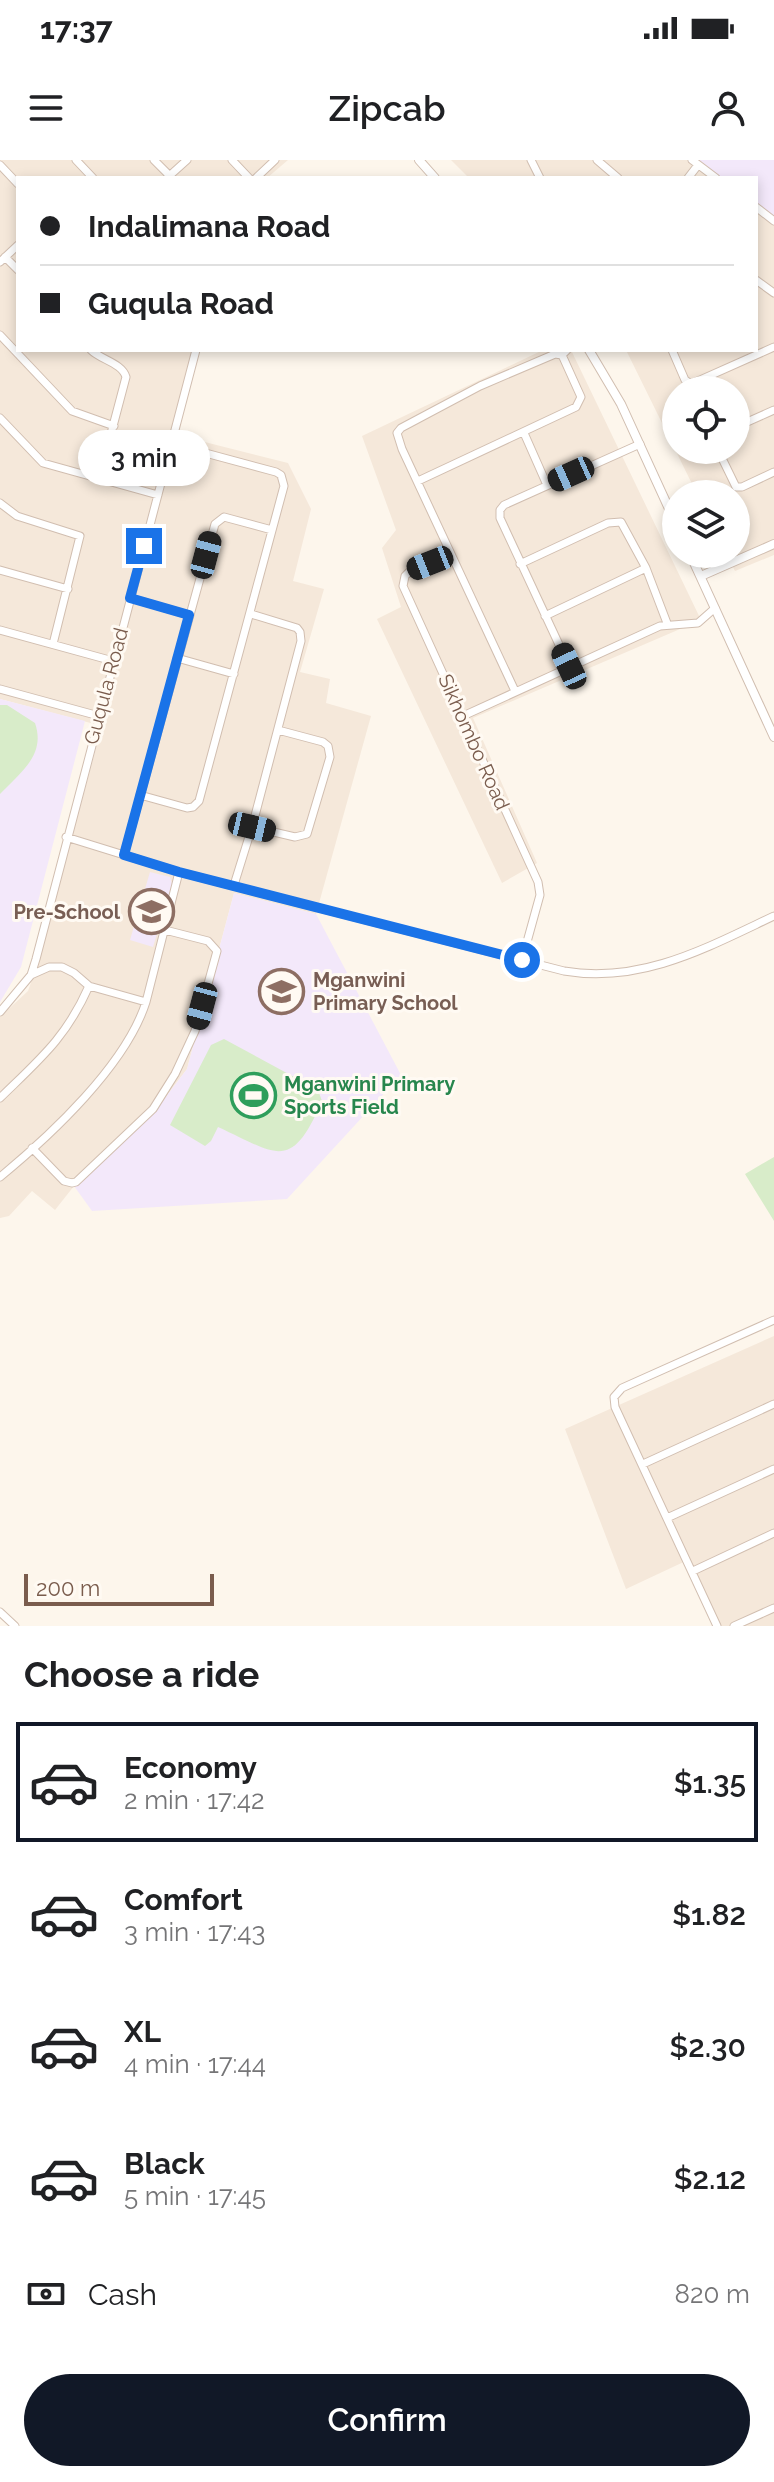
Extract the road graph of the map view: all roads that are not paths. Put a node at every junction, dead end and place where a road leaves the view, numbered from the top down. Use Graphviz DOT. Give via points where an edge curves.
graph roads {
  1 [pos="76,160"];
  2 [pos="154,160"];
  3 [pos="187,160"];
  4 [pos="232,160"];
  5 [pos="275,160"];
  6 [pos="419,160"];
  7 [pos="597,160"];
  8 [pos="695,162"];
  9 [pos="0,165"];
  10 [pos="8,173"];
  11 [pos="91,176"];
  12 [pos="167,176"];
  13 [pos="169,176"];
  14 [pos="247,176"];
  15 [pos="258,176"];
  16 [pos="433,176"];
  17 [pos="616,176"];
  18 [pos="713,176"];
  19 [pos="0,181"];
  20 [pos="16,182"];
  21 [pos="758,209"];
  22 [pos="774,221"];
  23 [pos="0,335"];
  24 [pos="774,347"];
  25 [pos="16,352"];
  26 [pos="16,352"];
  27 [pos="94,352"];
  28 [pos="195,352"];
  29 [pos="590,352"];
  30 [pos="673,352"];
  31 [pos="565,353"];
  32 [pos="774,410"];
  33 [pos="0,418"];
  34 [pos="750,421"];
  35 [pos="114,426"];
  36 [pos="524,433"];
  37 [pos="172,444"];
  38 [pos="640,444"];
  39 [pos="725,464"];
  40 [pos="774,472"];
  41 [pos="99,479"];
  42 [pos="418,481"];
  43 [pos="547,485"];
  44 [pos="662,493"];
  45 [pos="158,495"];
  46 [pos="0,503"];
  47 [pos="272,530"];
  48 [pos="774,544"];
  49 [pos="451,555"];
  50 [pos="520,564"];
  51 [pos="646,568"];
  52 [pos="697,568"];
  53 [pos="0,570"];
  54 [pos="701,576"];
  55 [pos="68,589"];
  56 [pos="130,598"];
  57 [pos="711,610"];
  58 [pos="251,614"];
  59 [pos="189,615"];
  60 [pos="545,616"];
  61 [pos="667,623"];
  62 [pos="0,630"];
  63 [pos="53,644"];
  64 [pos="177,658"];
  65 [pos="113,661"];
  66 [pos="569,666"];
  67 [pos="234,674"];
  68 [pos="0,689"];
  69 [pos="515,691"];
  70 [pos="99,716"];
  71 [pos="463,716"];
  72 [pos="278,730"];
  73 [pos="774,737"];
  74 [pos="140,795"];
  75 [pos="252,827"];
  76 [pos="66,837"];
  77 [pos="124,855"];
  78 [pos="179,872"];
  79 [pos="234,885"];
  80 [pos="774,916"];
  81 [pos="165,930"];
  82 [pos="522,960"];
  83 [pos="31,975"];
  84 [pos="89,986"];
  85 [pos="146,1002"];
  86 [pos="0,1012"];
  87 [pos="0,1098"];
  88 [pos="32,1148"];
  89 [pos="0,1161"];
  90 [pos="8,1170"];
  91 [pos="0,1177"];
  92 [pos="774,1320"];
  93 [pos="774,1404"];
  94 [pos="643,1464"];
  95 [pos="774,1469"];
  96 [pos="667,1518"];
  97 [pos="774,1533"];
  98 [pos="693,1571"];
  99 [pos="774,1608"];
  100 [pos="0,1612"];
  101 [pos="15,1626"];
  102 [pos="717,1626"];
  103 [pos="734,1626"];
  1 -- 11 [label="street"];
  2 -- 12 [label="street"];
  3 -- 13 [label="street"];
  4 -- 14 [label="street"];
  5 -- 15 [label="street"];
  6 -- 16 [label="street"];
  7 -- 17 [label="street"];
  8 -- 18 [label="street"];
  9 -- 10 [label="street"];
  10 -- 19 [label="street"];
  10 -- 20 [label="street"];
  21 -- 22 [label="street"];
  23 -- 26 [label="street"];
  24 -- 30 [label="street" via="691,384"];
  25 -- 35 [label="street" via="72,411"];
  27 -- 35 [label="street" via="125,373"];
  28 -- 37 [label="street, Guqula Road"];
  29 -- 38 [label="street"];
  31 -- 36 [label="street" via="581,401"];
  31 -- 42 [label="street" via="484,384 401,428 397,439"];
  32 -- 34 [label="street"];
  33 -- 41 [label="street" via="43,463"];
  35 -- 41 [label="street"];
  36 -- 42 [label="street"];
  36 -- 43 [label="street"];
  37 -- 45 [label="street, Guqula Road"];
  37 -- 47 [label="street" via="279,473 284,486"];
  38 -- 43 [label="street"];
  38 -- 44 [label="street"];
  39 -- 40 [label="street" via="736,487"];
  41 -- 45 [label="street"];
  42 -- 49 [label="street"];
  43 -- 50 [label="street" via="500,510"];
  45 -- 56 [label="street, Guqula Road"];
  46 -- 55 [label="street" via="17,516 80,536"];
  47 -- 58 [label="street"];
  47 -- 59 [label="street" via="224,517 216,521"];
  48 -- 54 [label="street"];
  49 -- 69 [label="street"];
  49 -- 71 [label="street, Sikhombo Road" via="409,572 403,582"];
  50 -- 51 [label="street" via="616,521 625,526"];
  50 -- 60 [label="street"];
  51 -- 60 [label="street"];
  51 -- 61 [label="street"];
  52 -- 54 [label="street"];
  53 -- 55 [label="street"];
  54 -- 57 [label="street"];
  55 -- 63 [label="street"];
  56 -- 59 [label="street"];
  56 -- 65 [label="street, Guqula Road"];
  57 -- 61 [label="street" via="693,625"];
  57 -- 73 [label="street"];
  58 -- 67 [label="street"];
  58 -- 72 [label="street" via="300,632"];
  59 -- 64 [label="street"];
  60 -- 66 [label="street"];
  61 -- 66 [label="street"];
  62 -- 63 [label="street"];
  63 -- 65 [label="street"];
  64 -- 67 [label="street"];
  64 -- 74 [label="street"];
  65 -- 70 [label="street, Guqula Road"];
  66 -- 69 [label="street"];
  67 -- 74 [label="street" via="196,804 179,807"];
  68 -- 70 [label="street"];
  69 -- 71 [label="street"];
  70 -- 76 [label="street, Guqula Road"];
  71 -- 82 [label="street, Sikhombo Road" via="540,889"];
  72 -- 75 [label="street"];
  72 -- 75 [label="street" via="323,742 330,757 307,834 295,837"];
  74 -- 77 [label="street"];
  75 -- 79 [label="street"];
  76 -- 77 [label="street"];
  76 -- 83 [label="street, Guqula Road"];
  77 -- 78 [label="street"];
  78 -- 79 [label="street"];
  78 -- 81 [label="street"];
  79 -- 82 [label="street"];
  80 -- 82 [label="street" via="650,968 601,976"];
  81 -- 85 [label="street"];
  81 -- 88 [label="street" via="208,941 217,951 192,1040 175,1074 153,1109 76,1182 64,1181"];
  83 -- 84 [label="street" via="62,967"];
  83 -- 86 [label="street, Guqula Road"];
  84 -- 85 [label="street"];
  84 -- 87 [label="street" via="63,1036"];
  85 -- 88 [label="street" via="107,1071"];
  88 -- 90 [label="street"];
  89 -- 90 [label="street"];
  90 -- 91 [label="street"];
  92 -- 94 [label="street" via="615,1393 615,1407"];
  93 -- 94 [label="street"];
  94 -- 96 [label="street"];
  95 -- 96 [label="street"];
  96 -- 98 [label="street"];
  97 -- 98 [label="street"];
  98 -- 102 [label="street"];
  99 -- 103 [label="street"];
  100 -- 101 [label="street"];
}
